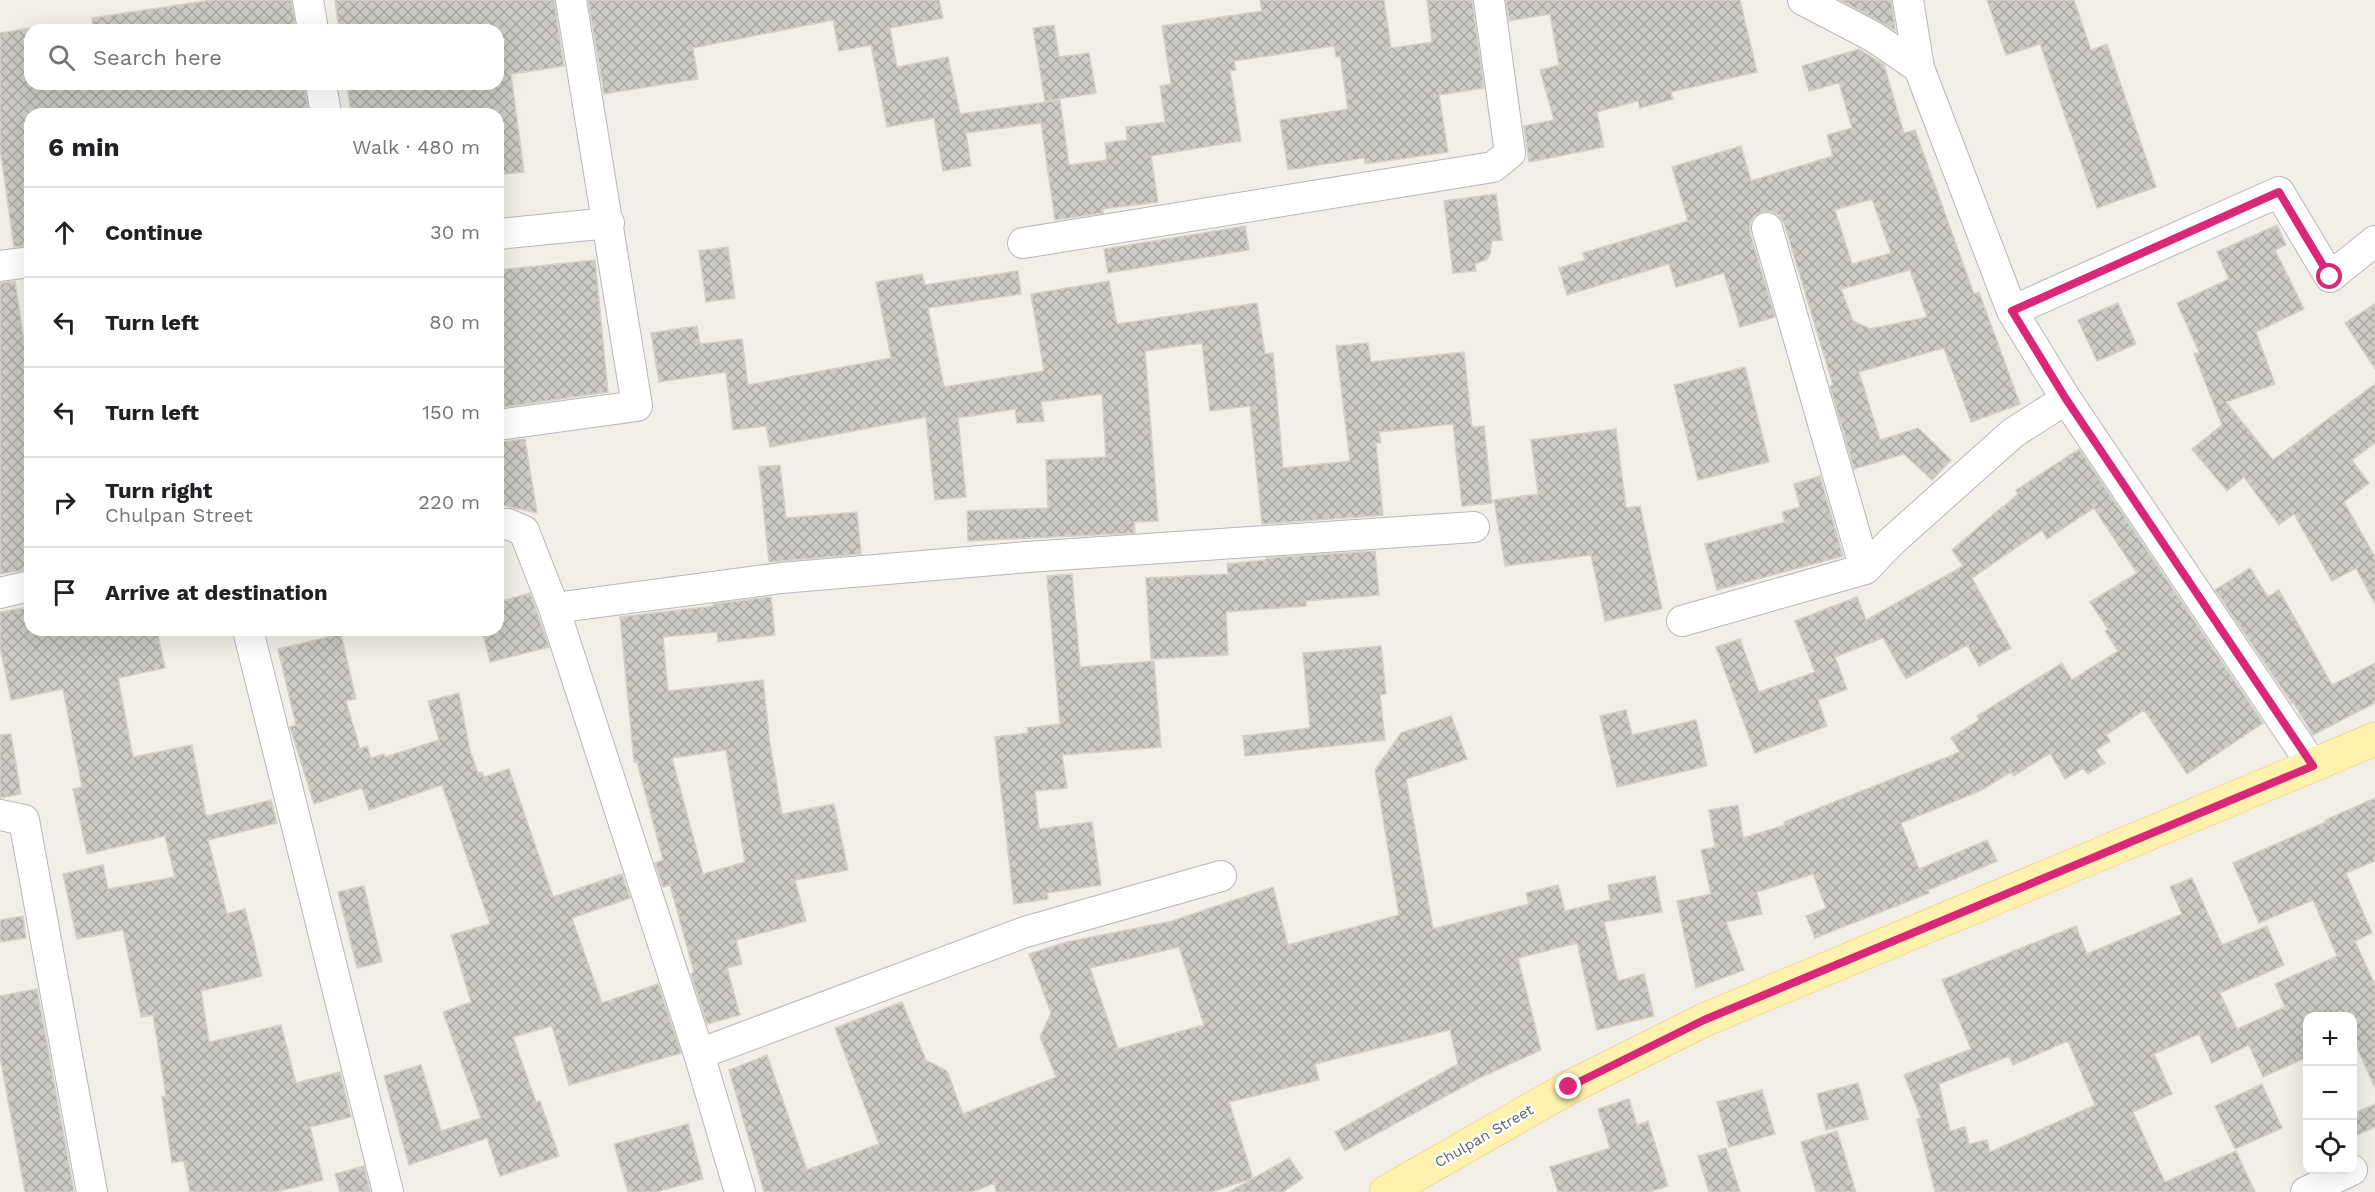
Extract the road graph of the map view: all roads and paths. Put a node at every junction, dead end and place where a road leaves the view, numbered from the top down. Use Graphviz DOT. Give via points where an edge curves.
graph roads {
  1 [pos="308,0"];
  2 [pos="571,0"];
  3 [pos="1489,0"];
  4 [pos="1803,0"];
  5 [pos="1908,0"];
  6 [pos="312,24"];
  7 [pos="1919,68"];
  8 [pos="322,90"];
  9 [pos="325,108"];
  10 [pos="609,223"];
  11 [pos="1767,228"];
  12 [pos="504,233"];
  13 [pos="2375,242"];
  14 [pos="1023,243"];
  15 [pos="24,263"];
  16 [pos="0,266"];
  17 [pos="2012,311"];
  18 [pos="2066,399"];
  19 [pos="504,424"];
  20 [pos="504,524"];
  21 [pos="1474,527"];
  22 [pos="1865,569"];
  23 [pos="24,587"];
  24 [pos="0,593"];
  25 [pos="554,608"];
  26 [pos="1682,621"];
  27 [pos="249,636"];
  28 [pos="2375,739"];
  29 [pos="2313,766"];
  30 [pos="0,815"];
  31 [pos="1221,876"];
  32 [pos="699,1054"];
  33 [pos="2375,1158"];
  34 [pos="2357,1167"];
  35 [pos="2342,1174"];
  36 [pos="1402,1188"];
  37 [pos="92,1192"];
  38 [pos="388,1192"];
  39 [pos="740,1192"];
  40 [pos="2307,1192"];
  1 -- 6 [label="street"];
  2 -- 10 [label="street"];
  3 -- 14 [label="street" via="1510,153 1493,167"];
  4 -- 7 [label="street" via="1874,37"];
  5 -- 7 [label="street"];
  7 -- 17 [label="street"];
  8 -- 9 [label="street"];
  10 -- 12 [label="street"];
  10 -- 19 [label="street" via="637,406"];
  11 -- 22 [label="street"];
  13 -- 17 [label="street" via="2330,277 2279,192"];
  15 -- 16 [label="street"];
  17 -- 18 [label="street"];
  18 -- 22 [label="street" via="2013,433"];
  18 -- 29 [label="street"];
  20 -- 25 [label="street" via="524,531"];
  21 -- 25 [label="street" via="781,578"];
  22 -- 26 [label="street"];
  23 -- 24 [label="street"];
  25 -- 32 [label="street"];
  27 -- 38 [label="street"];
  28 -- 29 [label="main road, Chulpan Street"];
  29 -- 36 [label="main road, Chulpan Street" via="1704,1020 1569,1087"];
  30 -- 37 [label="street" via="24,820"];
  31 -- 32 [label="street" via="1025,932"];
  32 -- 39 [label="street"];
  33 -- 34 [label="street"];
  35 -- 40 [label="street"];
}
